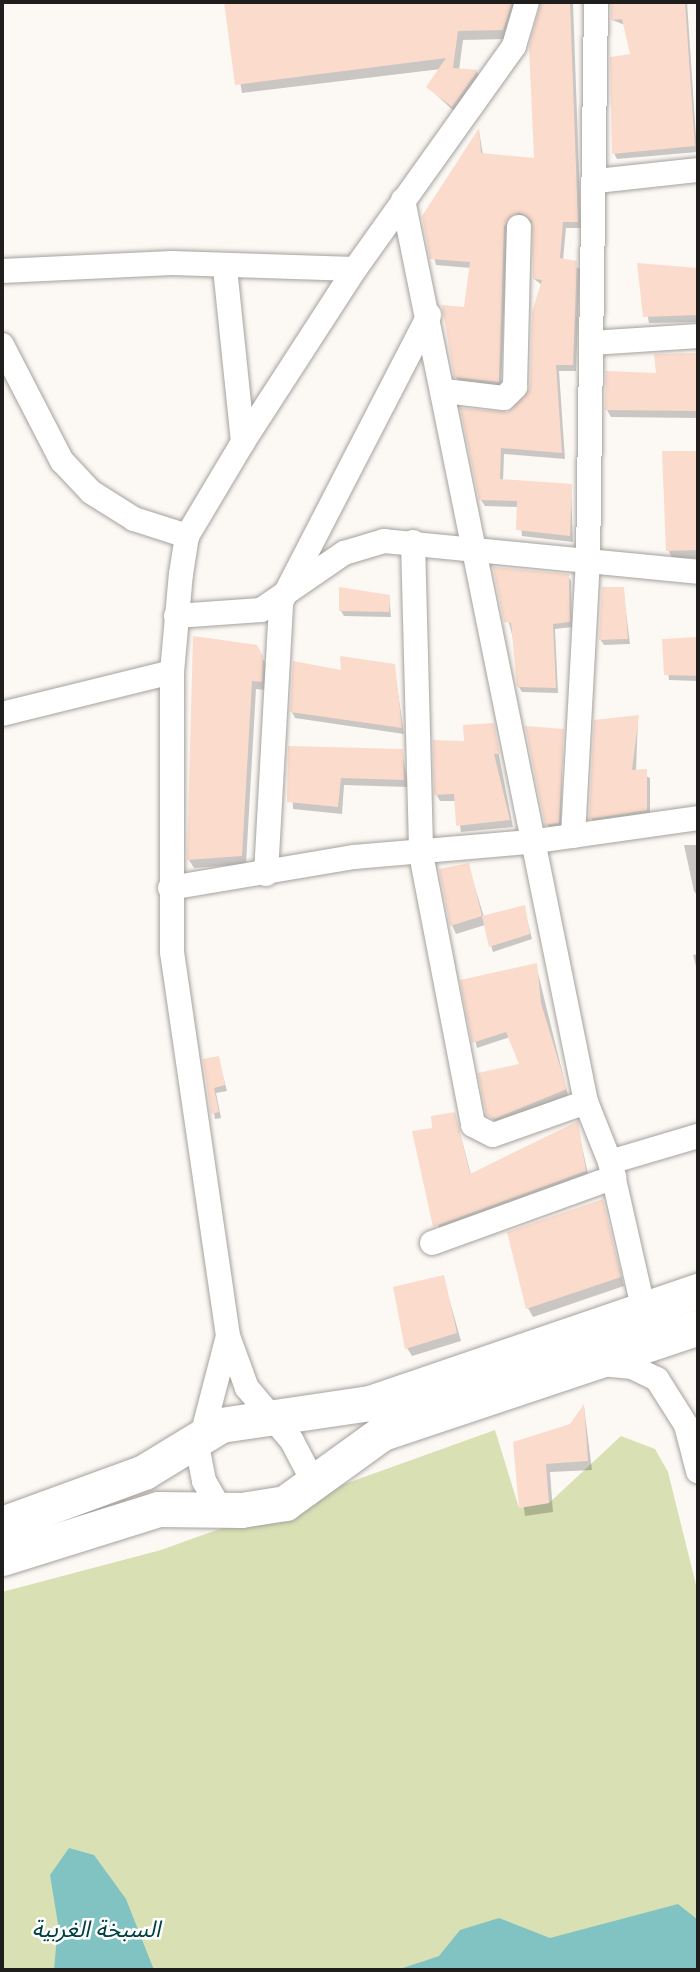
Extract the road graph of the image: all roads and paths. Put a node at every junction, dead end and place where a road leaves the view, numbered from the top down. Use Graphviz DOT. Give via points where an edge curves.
graph roads {
  1 [pos="527,2"];
  2 [pos="596,2"];
  3 [pos="698,170"];
  4 [pos="597,181"];
  5 [pos="403,200"];
  6 [pos="519,227"];
  7 [pos="225,268"];
  8 [pos="355,269"];
  9 [pos="2,271"];
  10 [pos="429,315"];
  11 [pos="698,336"];
  12 [pos="592,343"];
  13 [pos="2,345"];
  14 [pos="445,391"];
  15 [pos="243,442"];
  16 [pos="187,536"];
  17 [pos="413,542"];
  18 [pos="474,550"];
  19 [pos="589,562"];
  20 [pos="698,572"];
  21 [pos="281,602"];
  22 [pos="176,616"];
  23 [pos="172,672"];
  24 [pos="2,714"];
  25 [pos="698,818"];
  26 [pos="573,836"];
  27 [pos="530,842"];
  28 [pos="421,854"];
  29 [pos="266,874"];
  30 [pos="170,888"];
  31 [pos="586,1102"];
  32 [pos="698,1136"];
  33 [pos="612,1170"];
  34 [pos="432,1242"];
  35 [pos="698,1291"];
  36 [pos="644,1311"];
  37 [pos="698,1327"];
  38 [pos="228,1336"];
  39 [pos="598,1364"];
  40 [pos="268,1416"];
  41 [pos="200,1436"];
  42 [pos="698,1471"];
  43 [pos="315,1485"];
  44 [pos="219,1507"];
  45 [pos="2,1524"];
  46 [pos="2,1558"];
  1 -- 5 [label="street" via="514,46"];
  2 -- 4 [label="street"];
  3 -- 4 [label="street"];
  4 -- 12 [label="street"];
  5 -- 8 [label="street"];
  5 -- 10 [label="street"];
  6 -- 14 [label="street" via="515,387 504,398"];
  7 -- 8 [label="street"];
  7 -- 9 [label="street" via="172,263"];
  7 -- 15 [label="street"];
  8 -- 15 [label="street"];
  10 -- 14 [label="street"];
  10 -- 21 [label="street"];
  11 -- 12 [label="street"];
  12 -- 19 [label="street"];
  13 -- 16 [label="street" via="62,461 91,492 134,519"];
  14 -- 18 [label="street"];
  15 -- 16 [label="street"];
  16 -- 22 [label="street"];
  17 -- 18 [label="street"];
  17 -- 21 [label="street" via="361,544"];
  17 -- 28 [label="street"];
  18 -- 19 [label="street"];
  18 -- 27 [label="street"];
  19 -- 20 [label="street"];
  19 -- 26 [label="street"];
  21 -- 22 [label="street" via="261,610"];
  21 -- 29 [label="street"];
  22 -- 23 [label="street"];
  23 -- 24 [label="street"];
  23 -- 30 [label="street"];
  25 -- 26 [label="street"];
  26 -- 27 [label="street"];
  27 -- 28 [label="street"];
  27 -- 31 [label="street"];
  28 -- 29 [label="street" via="354,857"];
  28 -- 31 [label="street" via="473,1125 493,1135"];
  29 -- 30 [label="street"];
  30 -- 38 [label="street" via="172,953"];
  31 -- 33 [label="street"];
  32 -- 33 [label="street"];
  33 -- 34 [label="street"];
  33 -- 36 [label="street"];
  35 -- 36 [label="highway"];
  36 -- 40 [label="highway" via="370,1403"];
  37 -- 39 [label="highway"];
  38 -- 40 [label="street" via="238,1371"];
  38 -- 41 [label="street"];
  39 -- 42 [label="street" via="632,1367 657,1379 686,1425"];
  39 -- 43 [label="highway" via="382,1433"];
  40 -- 41 [label="highway"];
  40 -- 43 [label="street" via="302,1454"];
  41 -- 44 [label="street" via="204,1481"];
  41 -- 45 [label="highway" via="144,1472"];
  43 -- 44 [label="highway" via="264,1509"];
  44 -- 46 [label="highway" via="128,1514"];
}
